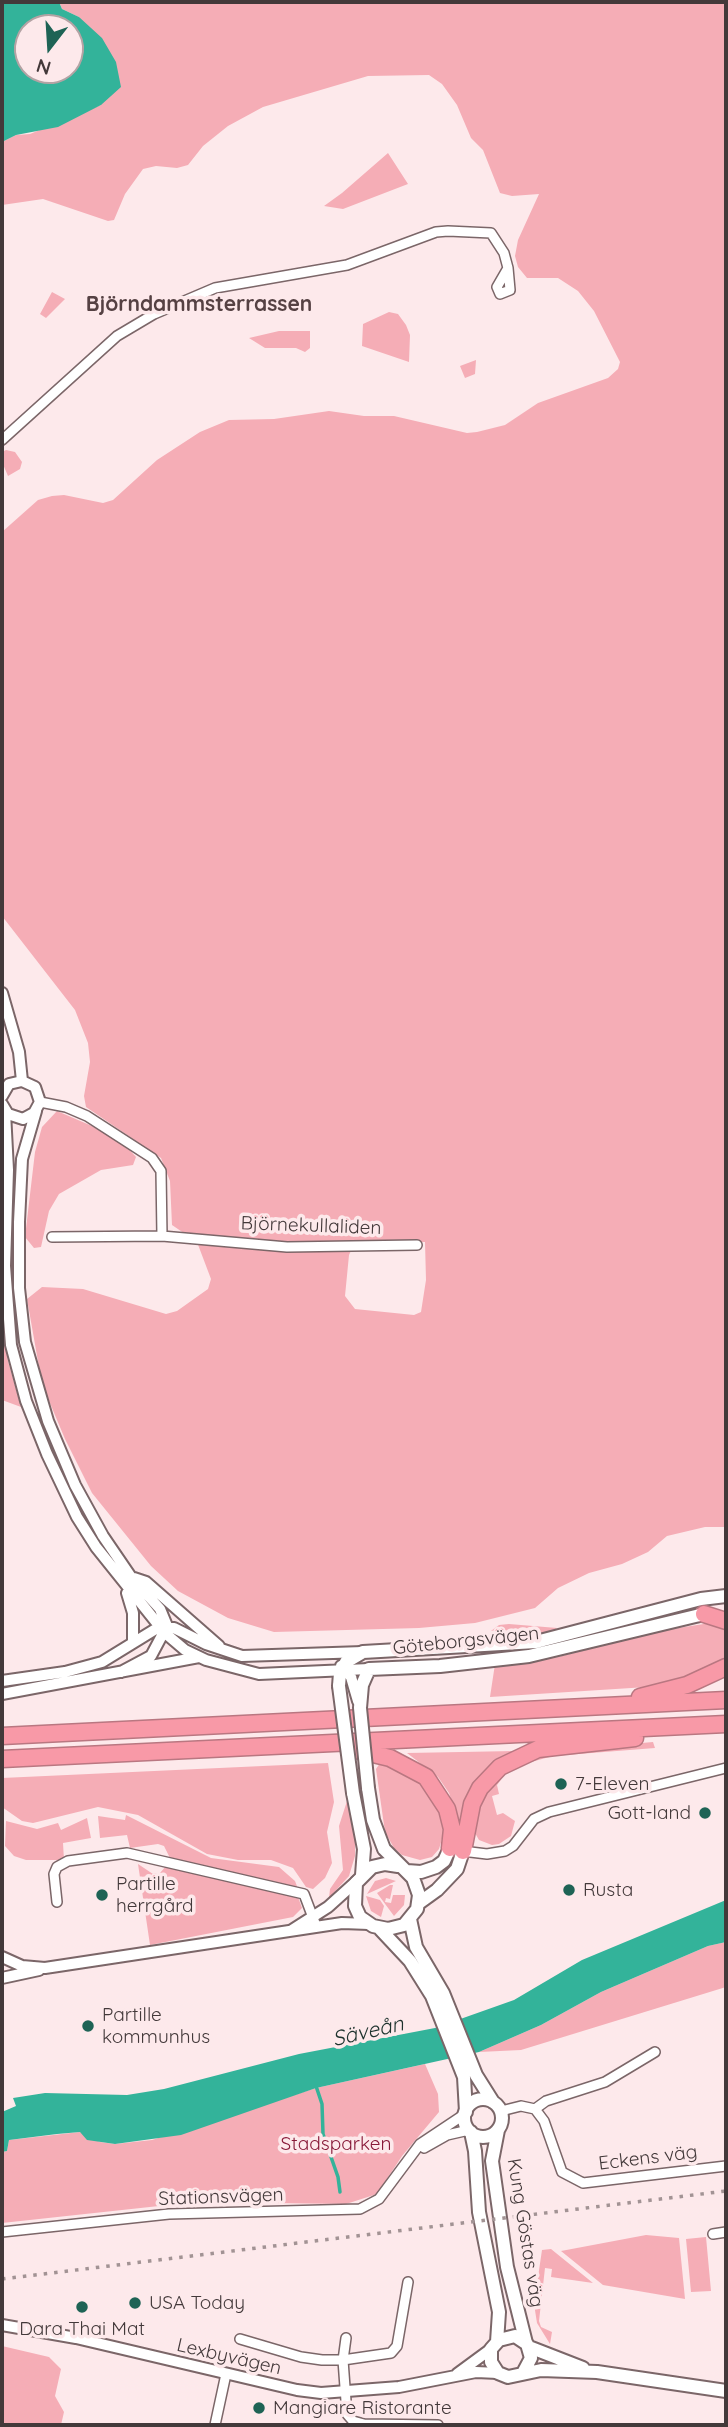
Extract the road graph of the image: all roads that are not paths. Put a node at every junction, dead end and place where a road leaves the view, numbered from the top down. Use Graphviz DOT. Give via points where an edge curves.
graph roads {
  1 [pos="508,268"];
  2 [pos="2,440"];
  3 [pos="2,993"];
  4 [pos="22,1081"];
  5 [pos="2,1096"];
  6 [pos="38,1106"];
  7 [pos="4,1108"];
  8 [pos="162,1236"];
  9 [pos="52,1237"];
  10 [pos="417,1245"];
  11 [pos="128,1580"];
  12 [pos="726,1596"];
  13 [pos="726,1611"];
  14 [pos="704,1614"];
  15 [pos="726,1620"];
  16 [pos="163,1629"];
  17 [pos="133,1643"];
  18 [pos="223,1651"];
  19 [pos="363,1652"];
  20 [pos="330,1654"];
  21 [pos="199,1657"];
  22 [pos="726,1667"];
  23 [pos="343,1668"];
  24 [pos="369,1669"];
  25 [pos="121,1672"];
  26 [pos="289,1674"];
  27 [pos="2,1681"];
  28 [pos="358,1685"];
  29 [pos="339,1686"];
  30 [pos="2,1694"];
  31 [pos="726,1700"];
  32 [pos="598,1707"];
  33 [pos="726,1724"];
  34 [pos="726,1731"];
  35 [pos="2,1736"];
  36 [pos="299,1744"];
  37 [pos="60,1756"];
  38 [pos="2,1759"];
  39 [pos="2,1768"];
  40 [pos="726,1768"];
  41 [pos="456,1850"];
  42 [pos="403,1869"];
  43 [pos="360,1878"];
  44 [pos="57,1902"];
  45 [pos="419,1903"];
  46 [pos="313,1916"];
  47 [pos="410,1919"];
  48 [pos="316,1927"];
  49 [pos="374,1927"];
  50 [pos="292,1930"];
  51 [pos="2,1957"];
  52 [pos="45,1968"];
  53 [pos="2,1978"];
  54 [pos="446,2013"];
  55 [pos="655,2052"];
  56 [pos="465,2063"];
  57 [pos="497,2106"];
  58 [pos="534,2109"];
  59 [pos="466,2113"];
  60 [pos="498,2130"];
  61 [pos="470,2131"];
  62 [pos="416,2152"];
  63 [pos="726,2166"];
  64 [pos="2,2232"];
  65 [pos="726,2232"];
  66 [pos="713,2234"];
  67 [pos="408,2282"];
  68 [pos="2,2325"];
  69 [pos="346,2338"];
  70 [pos="240,2339"];
  71 [pos="527,2345"];
  72 [pos="494,2346"];
  73 [pos="343,2360"];
  74 [pos="597,2372"];
  75 [pos="498,2373"];
  76 [pos="523,2373"];
  77 [pos="226,2374"];
  78 [pos="450,2378"];
  79 [pos="726,2391"];
  80 [pos="345,2392"];
  81 [pos="348,2421"];
  82 [pos="215,2425"];
  83 [pos="438,2425"];
  1 -- 2 [label="street" via="491,233 448,231 357,262 204,292 117,336"];
  3 -- 4 [label="street" via="19,1052"];
  4 -- 5 [label="street" via="9,1084"];
  4 -- 6 [label="street" via="35,1087"];
  6 -- 7 [label="street" via="29,1117 19,1119"];
  6 -- 8 [label="street" via="66,1107 87,1116 152,1158 161,1171"];
  6 -- 11 [label="street" via="22,1159 19,1209 19,1288 25,1342 44,1408 75,1485"];
  7 -- 11 [label="street" via="8,1170 5,1266 11,1345 26,1401 63,1488 96,1547"];
  8 -- 9 [label="street, Björnekullaliden"];
  8 -- 10 [label="street, Björnekullaliden" via="288,1247"];
  11 -- 16 [label="street"];
  11 -- 17 [label="street"];
  11 -- 18 [label="street" via="146,1582"];
  12 -- 19 [label="main road, Göteborgsvägen" via="536,1643"];
  13 -- 14 [label="street, Göteborgsvägen"];
  14 -- 15 [label="highway"];
  14 -- 24 [label="main road, Göteborgsvägen" via="529,1656"];
  16 -- 17 [label="street"];
  16 -- 18 [label="street"];
  16 -- 21 [label="street"];
  16 -- 25 [label="street" via="151,1656"];
  17 -- 27 [label="street" via="85,1668"];
  18 -- 20 [label="street" via="261,1657"];
  19 -- 20 [label="street"];
  19 -- 23 [label="main road" via="349,1658"];
  20 -- 23 [label="street"];
  21 -- 25 [label="street"];
  21 -- 26 [label="street" via="246,1672"];
  22 -- 32 [label="highway" via="687,1685"];
  23 -- 24 [label="street, Göteborgsvägen"];
  23 -- 26 [label="street, Göteborgsvägen"];
  23 -- 28 [label="street"];
  23 -- 29 [label="main road"];
  24 -- 28 [label="main road"];
  25 -- 30 [label="street"];
  26 -- 29 [label="street" via="320,1677"];
  28 -- 42 [label="main road, bridge" via="368,1788 378,1837"];
  29 -- 43 [label="main road, bridge" via="363,1840"];
  31 -- 32 [label="highway"];
  32 -- 35 [label="highway"];
  33 -- 36 [label="highway"];
  34 -- 41 [label="highway" via="596,1741 538,1749 516,1757 480,1788"];
  36 -- 37 [label="highway"];
  36 -- 41 [label="highway" via="380,1755 419,1772 435,1787 447,1809"];
  37 -- 38 [label="highway"];
  37 -- 39 [label="highway"];
  40 -- 41 [label="street" via="549,1812 534,1819 505,1852"];
  41 -- 42 [label="main road" via="436,1867 421,1872"];
  41 -- 45 [label="main road" via="457,1869"];
  42 -- 43 [label="main road" via="376,1865"];
  42 -- 45 [label="main road" via="417,1886"];
  43 -- 46 [label="street"];
  43 -- 49 [label="main road" via="355,1906"];
  44 -- 46 [label="street" via="57,1867 68,1861 127,1853 304,1894"];
  45 -- 47 [label="main road"];
  46 -- 48 [label="street"];
  46 -- 50 [label="street"];
  47 -- 49 [label="main road" via="396,1928"];
  47 -- 54 [label="main road, Kung Göstas väg" via="416,1947"];
  48 -- 49 [label="street" via="342,1923"];
  48 -- 50 [label="street"];
  49 -- 54 [label="main road, Kung Göstas väg" via="423,1979"];
  50 -- 52 [label="street"];
  51 -- 52 [label="street" via="22,1966"];
  52 -- 53 [label="street"];
  54 -- 56 [label="main road, Kung Göstas väg"];
  55 -- 58 [label="street" via="605,2082"];
  56 -- 57 [label="main road, Kung Göstas väg"];
  56 -- 59 [label="main road, Kung Göstas väg"];
  57 -- 58 [label="street"];
  57 -- 59 [label="main road" via="477,2101"];
  57 -- 60 [label="main road, Kung Göstas väg" via="502,2121"];
  58 -- 63 [label="street, Eckens väg" via="544,2121 558,2165 576,2180 592,2183"];
  59 -- 61 [label="main road, Kung Göstas väg"];
  59 -- 62 [label="street, Stationsvägen" via="420,2144"];
  60 -- 61 [label="main road, Kung Göstas väg" via="483,2137"];
  60 -- 71 [label="main road, Kung Göstas väg" via="492,2161 507,2267"];
  61 -- 62 [label="street, Stationsvägen" via="447,2135"];
  61 -- 72 [label="main road, Kung Göstas väg" via="479,2212 499,2312"];
  62 -- 64 [label="street, Stationsvägen" via="379,2199 360,2209 170,2214"];
  65 -- 66 [label="street"];
  67 -- 73 [label="street" via="395,2351"];
  68 -- 77 [label="street, Lexbyvägen"];
  69 -- 73 [label="street"];
  70 -- 73 [label="street" via="301,2357"];
  71 -- 72 [label="main road" via="511,2336"];
  71 -- 74 [label="main road"];
  71 -- 76 [label="main road, Kung Göstas väg" via="531,2361"];
  72 -- 75 [label="main road, Kung Göstas väg" via="491,2362"];
  72 -- 78 [label="street, Lexbyvägen"];
  73 -- 80 [label="street"];
  74 -- 76 [label="main road"];
  74 -- 79 [label="main road"];
  75 -- 76 [label="main road" via="508,2377"];
  75 -- 78 [label="street, Lexbyvägen"];
  77 -- 80 [label="street, Lexbyvägen" via="297,2390"];
  77 -- 82 [label="street"];
  78 -- 80 [label="street, Lexbyvägen"];
  80 -- 81 [label="street"];
  81 -- 83 [label="street"];
}
